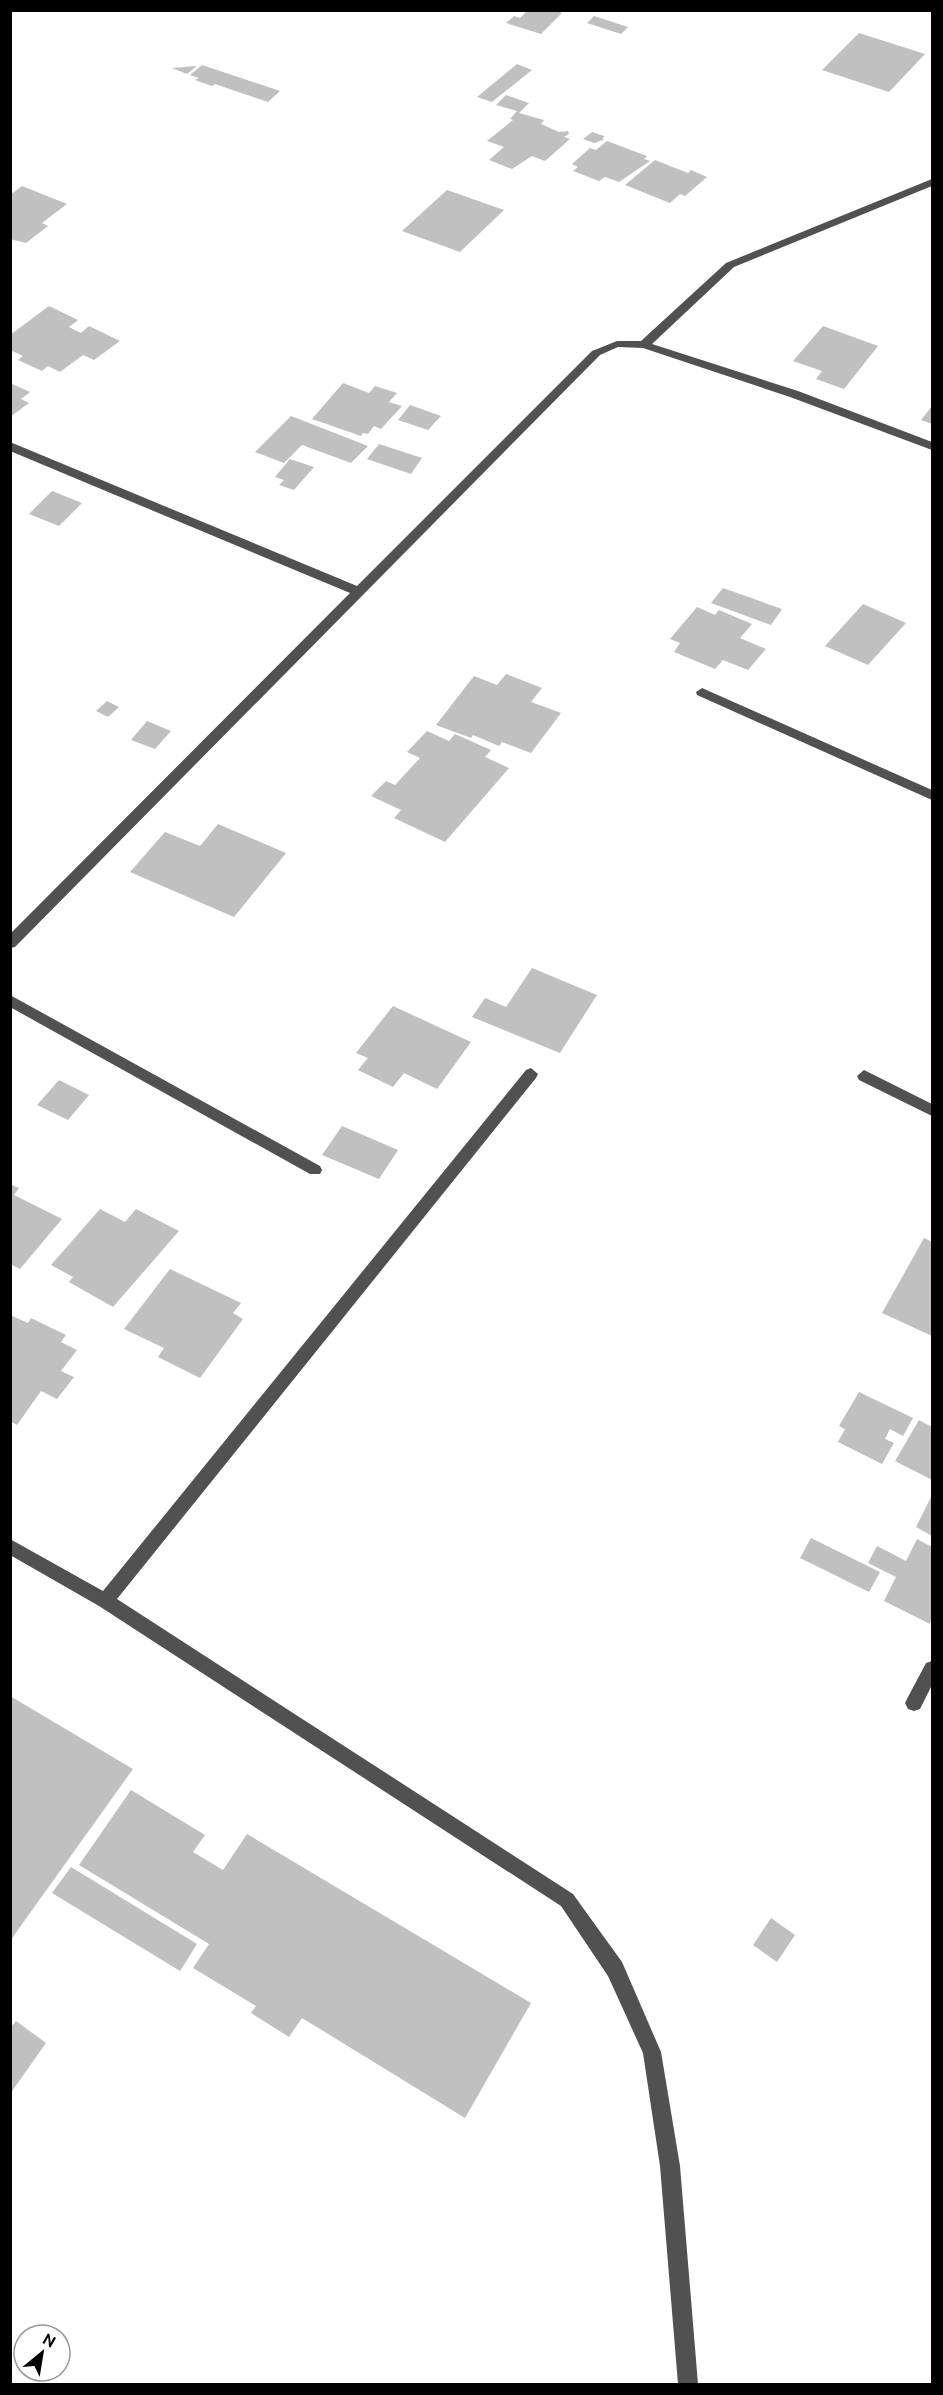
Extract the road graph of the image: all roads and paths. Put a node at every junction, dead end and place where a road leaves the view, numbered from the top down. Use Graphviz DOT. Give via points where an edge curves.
graph roads {
  1 [pos="933,182"];
  2 [pos="644,345"];
  3 [pos="10,446"];
  4 [pos="933,446"];
  5 [pos="359,592"];
  6 [pos="702,692"];
  7 [pos="933,795"];
  8 [pos="10,944"];
  9 [pos="10,1000"];
  10 [pos="531,1074"];
  11 [pos="864,1076"];
  12 [pos="933,1110"];
  13 [pos="315,1170"];
  14 [pos="10,1546"];
  15 [pos="105,1601"];
  16 [pos="933,1669"];
  17 [pos="914,1703"];
  18 [pos="688,2385"];
  1 -- 2 [label="street" via="730,265"];
  2 -- 4 [label="street" via="794,394"];
  2 -- 5 [label="street" via="617,344 596,353"];
  3 -- 5 [label="street"];
  5 -- 8 [label="street"];
  6 -- 7 [label="street"];
  9 -- 13 [label="street"];
  10 -- 15 [label="street"];
  11 -- 12 [label="street"];
  14 -- 15 [label="street"];
  15 -- 18 [label="street" via="567,1900 615,1969 652,2052 670,2166"];
  16 -- 17 [label="street"];
}
